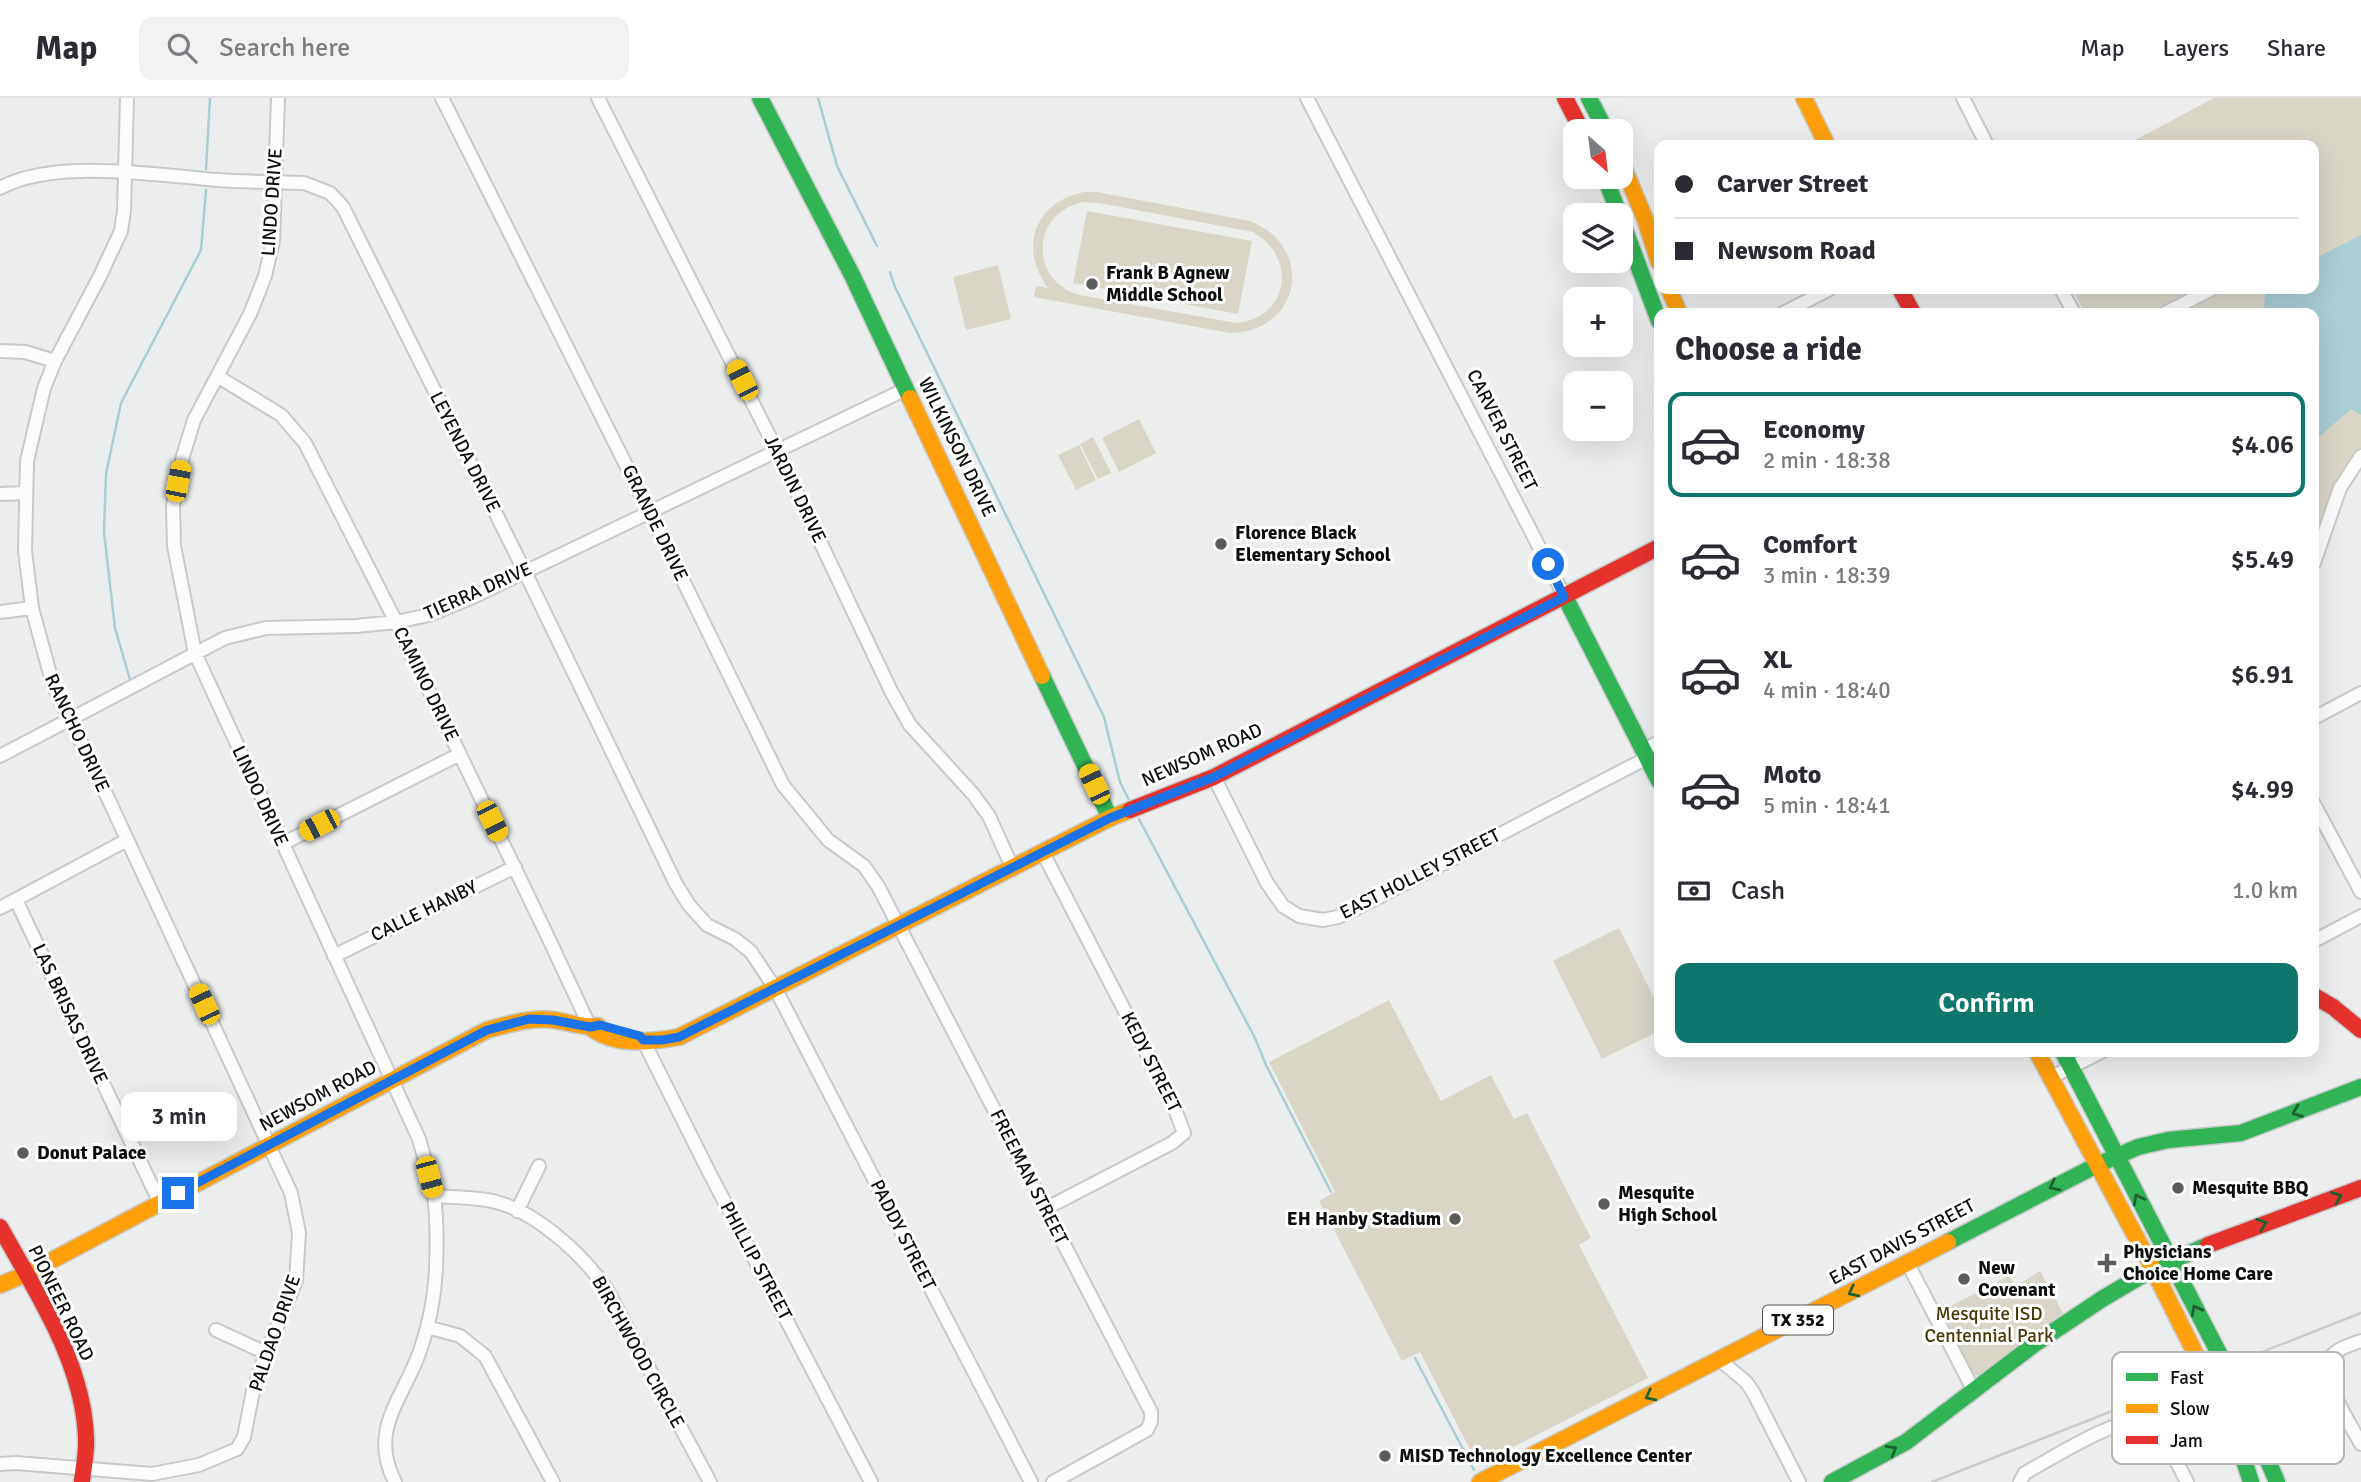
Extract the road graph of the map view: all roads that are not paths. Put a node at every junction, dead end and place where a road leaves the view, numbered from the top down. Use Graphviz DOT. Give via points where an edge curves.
graph roads {
  1 [pos="127,98"];
  2 [pos="278,98"];
  3 [pos="442,98"];
  4 [pos="598,98"];
  5 [pos="760,98"];
  6 [pos="1307,98"];
  7 [pos="1565,98"];
  8 [pos="1589,98"];
  9 [pos="1804,98"];
  10 [pos="1963,98"];
  11 [pos="1576,119"];
  12 [pos="1600,119"];
  13 [pos="1825,140"];
  14 [pos="1984,140"];
  15 [pos="126,173"];
  16 [pos="276,182"];
  17 [pos="0,188"];
  18 [pos="1610,189"];
  19 [pos="1632,189"];
  20 [pos="1654,247"];
  21 [pos="1820,294"];
  22 [pos="2203,294"];
  23 [pos="1654,308"];
  24 [pos="1793,308"];
  25 [pos="2175,308"];
  26 [pos="0,352"];
  27 [pos="55,361"];
  28 [pos="217,376"];
  29 [pos="906,389"];
  30 [pos="778,451"];
  31 [pos="2361,456"];
  32 [pos="24,493"];
  33 [pos="0,494"];
  34 [pos="649,511"];
  35 [pos="2319,548"];
  36 [pos="1654,550"];
  37 [pos="525,572"];
  38 [pos="1564,597"];
  39 [pos="32,608"];
  40 [pos="0,612"];
  41 [pos="396,622"];
  42 [pos="195,653"];
  43 [pos="2361,693"];
  44 [pos="2319,715"];
  45 [pos="69,719"];
  46 [pos="1654,746"];
  47 [pos="460,754"];
  48 [pos="1645,754"];
  49 [pos="0,756"];
  50 [pos="1654,771"];
  51 [pos="1214,777"];
  52 [pos="2319,813"];
  53 [pos="1110,818"];
  54 [pos="127,840"];
  55 [pos="282,844"];
  56 [pos="1042,851"];
  57 [pos="514,867"];
  58 [pos="1012,867"];
  59 [pos="2361,892"];
  60 [pos="16,900"];
  61 [pos="0,908"];
  62 [pos="2361,916"];
  63 [pos="898,925"];
  64 [pos="2319,939"];
  65 [pos="334,956"];
  66 [pos="775,988"];
  67 [pos="2319,999"];
  68 [pos="590,1027"];
  69 [pos="2361,1030"];
  70 [pos="643,1040"];
  71 [pos="2040,1057"];
  72 [pos="2066,1057"];
  73 [pos="2091,1057"];
  74 [pos="2071,1067"];
  75 [pos="2050,1078"];
  76 [pos="392,1080"];
  77 [pos="2361,1087"];
  78 [pos="270,1145"];
  79 [pos="2116,1157"];
  80 [pos="2096,1165"];
  81 [pos="539,1166"];
  82 [pos="2361,1188"];
  83 [pos="434,1196"];
  84 [pos="159,1203"];
  85 [pos="1045,1209"];
  86 [pos="517,1211"];
  87 [pos="0,1227"];
  88 [pos="2169,1260"];
  89 [pos="1908,1264"];
  90 [pos="2153,1269"];
  91 [pos="26,1274"];
  92 [pos="0,1285"];
  93 [pos="427,1327"];
  94 [pos="216,1330"];
  95 [pos="2361,1341"];
  96 [pos="2194,1352"];
  97 [pos="2218,1352"];
  98 [pos="2339,1352"];
  99 [pos="265,1353"];
  100 [pos="1720,1360"];
  101 [pos="1973,1391"];
  102 [pos="2344,1411"];
  103 [pos="2112,1428"];
  104 [pos="2361,1444"];
  105 [pos="0,1464"];
  106 [pos="2178,1464"];
  107 [pos="2245,1464"];
  108 [pos="2269,1464"];
  109 [pos="82,1475"];
  110 [pos="395,1482"];
  111 [pos="553,1482"];
  112 [pos="710,1482"];
  113 [pos="870,1482"];
  114 [pos="1031,1482"];
  115 [pos="1053,1482"];
  116 [pos="1480,1482"];
  117 [pos="1800,1482"];
  118 [pos="1832,1482"];
  119 [pos="2020,1482"];
  120 [pos="2187,1482"];
  121 [pos="2251,1482"];
  122 [pos="2277,1482"];
  1 -- 15 [label="street, RANCHO DRIVE"];
  2 -- 16 [label="street, LINDO DRIVE"];
  3 -- 34 [label="street, GRANDE DRIVE"];
  4 -- 30 [label="street, JARDIN DRIVE"];
  5 -- 29 [label="main road, WILKINSON DRIVE"];
  6 -- 38 [label="street, CARVER STREET"];
  7 -- 11 [label="main road"];
  8 -- 12 [label="main road"];
  9 -- 13 [label="main road"];
  10 -- 14 [label="street"];
  15 -- 16 [label="street, LEYENDA DRIVE"];
  15 -- 17 [label="street, LEYENDA DRIVE" via="61,170"];
  15 -- 27 [label="street, RANCHO DRIVE" via="121,231"];
  16 -- 28 [label="street, LINDO DRIVE" via="273,241 265,276"];
  16 -- 37 [label="street, LEYENDA DRIVE" via="317,187 343,207"];
  18 -- 23 [label="main road"];
  19 -- 20 [label="main road"];
  21 -- 24 [label="street"];
  22 -- 25 [label="street"];
  26 -- 27 [label="street" via="24,352"];
  27 -- 32 [label="street, RANCHO DRIVE" via="44,388"];
  28 -- 41 [label="street, CAMINO DRIVE" via="281,415 305,443"];
  28 -- 42 [label="street, LINDO DRIVE" via="194,420 173,506 174,546"];
  29 -- 30 [label="street, TIERRA DRIVE"];
  29 -- 53 [label="main road, WILKINSON DRIVE"];
  30 -- 34 [label="street, TIERRA DRIVE"];
  30 -- 58 [label="street, JARDIN DRIVE" via="910,725 989,816"];
  31 -- 35 [label="street" via="2336,495"];
  32 -- 33 [label="street"];
  32 -- 39 [label="street, RANCHO DRIVE"];
  34 -- 37 [label="street, TIERRA DRIVE"];
  34 -- 63 [label="street, GRANDE DRIVE" via="783,785 828,840 864,866"];
  36 -- 38 [label="main road, NEWSOM ROAD"];
  37 -- 41 [label="street, TIERRA DRIVE" via="429,615"];
  37 -- 66 [label="street, LEYENDA DRIVE" via="689,905 707,925 751,952"];
  38 -- 48 [label="main road, CARVER STREET"];
  38 -- 51 [label="main road, NEWSOM ROAD"];
  39 -- 40 [label="street"];
  39 -- 45 [label="street, RANCHO DRIVE" via="48,670"];
  41 -- 42 [label="street, TIERRA DRIVE" via="266,628 225,638"];
  41 -- 47 [label="street, CAMINO DRIVE"];
  42 -- 45 [label="street, TIERRA DRIVE"];
  42 -- 55 [label="street, LINDO DRIVE"];
  43 -- 44 [label="street"];
  45 -- 49 [label="street, TIERRA DRIVE"];
  45 -- 54 [label="street, RANCHO DRIVE"];
  46 -- 48 [label="street, EAST HOLLEY STREET"];
  47 -- 55 [label="street"];
  47 -- 57 [label="street, CAMINO DRIVE"];
  48 -- 50 [label="main road, CARVER STREET"];
  48 -- 51 [label="street, EAST HOLLEY STREET" via="1383,895 1323,920 1299,916 1283,906"];
  51 -- 53 [label="main road, NEWSOM ROAD"];
  52 -- 59 [label="street"];
  53 -- 56 [label="main road, NEWSOM ROAD"];
  54 -- 60 [label="street"];
  54 -- 78 [label="street, RANCHO DRIVE"];
  55 -- 65 [label="street, LINDO DRIVE"];
  56 -- 58 [label="main road, NEWSOM ROAD"];
  56 -- 85 [label="street, KEDY STREET" via="1184,1133"];
  57 -- 65 [label="street, CALLE HANBY"];
  57 -- 68 [label="street, CAMINO DRIVE"];
  58 -- 63 [label="main road, NEWSOM ROAD"];
  60 -- 61 [label="street"];
  60 -- 84 [label="street, LAS BRISAS DRIVE"];
  62 -- 64 [label="street"];
  63 -- 66 [label="main road, NEWSOM ROAD"];
  63 -- 85 [label="street, FREEMAN STREET"];
  65 -- 76 [label="street, LINDO DRIVE"];
  66 -- 70 [label="main road, NEWSOM ROAD" via="679,1037"];
  66 -- 114 [label="street, PADDY STREET"];
  67 -- 69 [label="main road"];
  68 -- 70 [label="main road, NEWSOM ROAD" via="596,1034 629,1042"];
  68 -- 76 [label="main road, NEWSOM ROAD" via="553,1020 514,1022 487,1030"];
  70 -- 113 [label="street, PHILLIP STREET"];
  71 -- 75 [label="main road"];
  72 -- 74 [label="main road"];
  73 -- 74 [label="street"];
  74 -- 75 [label="street"];
  74 -- 79 [label="main road"];
  75 -- 80 [label="main road"];
  76 -- 78 [label="main road, NEWSOM ROAD"];
  76 -- 83 [label="street, LINDO DRIVE" via="419,1139"];
  77 -- 79 [label="main road, EAST DAVIS STREET / TX 352, one-way" via="2241,1133 2168,1140"];
  78 -- 84 [label="main road, NEWSOM ROAD"];
  78 -- 99 [label="street, PALDAO DRIVE" via="291,1193 299,1258 296,1281"];
  79 -- 80 [label="main road, EAST DAVIS STREET / TX 352"];
  88 -- 79 [label="main road, one-way"];
  80 -- 89 [label="main road, EAST DAVIS STREET / TX 352, one-way"];
  80 -- 90 [label="main road"];
  81 -- 86 [label="street"];
  88 -- 82 [label="main road, one-way"];
  83 -- 86 [label="street, BIRCHWOOD CIRCLE" via="489,1200"];
  83 -- 93 [label="street, LINDO DRIVE" via="436,1268"];
  84 -- 91 [label="main road, NEWSOM ROAD"];
  85 -- 115 [label="street, FREEMAN STREET" via="1151,1412 1147,1430"];
  86 -- 112 [label="street, BIRCHWOOD CIRCLE" via="555,1233 592,1268"];
  87 -- 91 [label="main road, PIONEER ROAD"];
  88 -- 90 [label="main road"];
  97 -- 88 [label="main road, one-way"];
  89 -- 100 [label="main road, EAST DAVIS STREET / TX 352, one-way"];
  89 -- 101 [label="street"];
  90 -- 96 [label="main road"];
  90 -- 101 [label="main road" via="2036,1343"];
  91 -- 92 [label="main road, NEWSOM ROAD"];
  91 -- 109 [label="main road, PIONEER ROAD" via="71,1365 87,1436"];
  93 -- 110 [label="street, LINDO DRIVE" via="385,1429 387,1467"];
  93 -- 111 [label="street" via="460,1336 485,1356"];
  94 -- 99 [label="street"];
  95 -- 98 [label="street"];
  99 -- 109 [label="street, PALDAO DRIVE" via="237,1449 199,1465 152,1474"];
  100 -- 116 [label="main road, EAST DAVIS STREET / TX 352, one-way"];
  100 -- 117 [label="street" via="1753,1392"];
  118 -- 101 [label="main road, one-way" via="1906,1442"];
  102 -- 104 [label="street"];
  103 -- 119 [label="street" via="2025,1473"];
  105 -- 109 [label="street, PALDAO DRIVE"];
  106 -- 120 [label="street"];
  107 -- 121 [label="main road"];
  122 -- 108 [label="main road, one-way"];
}
